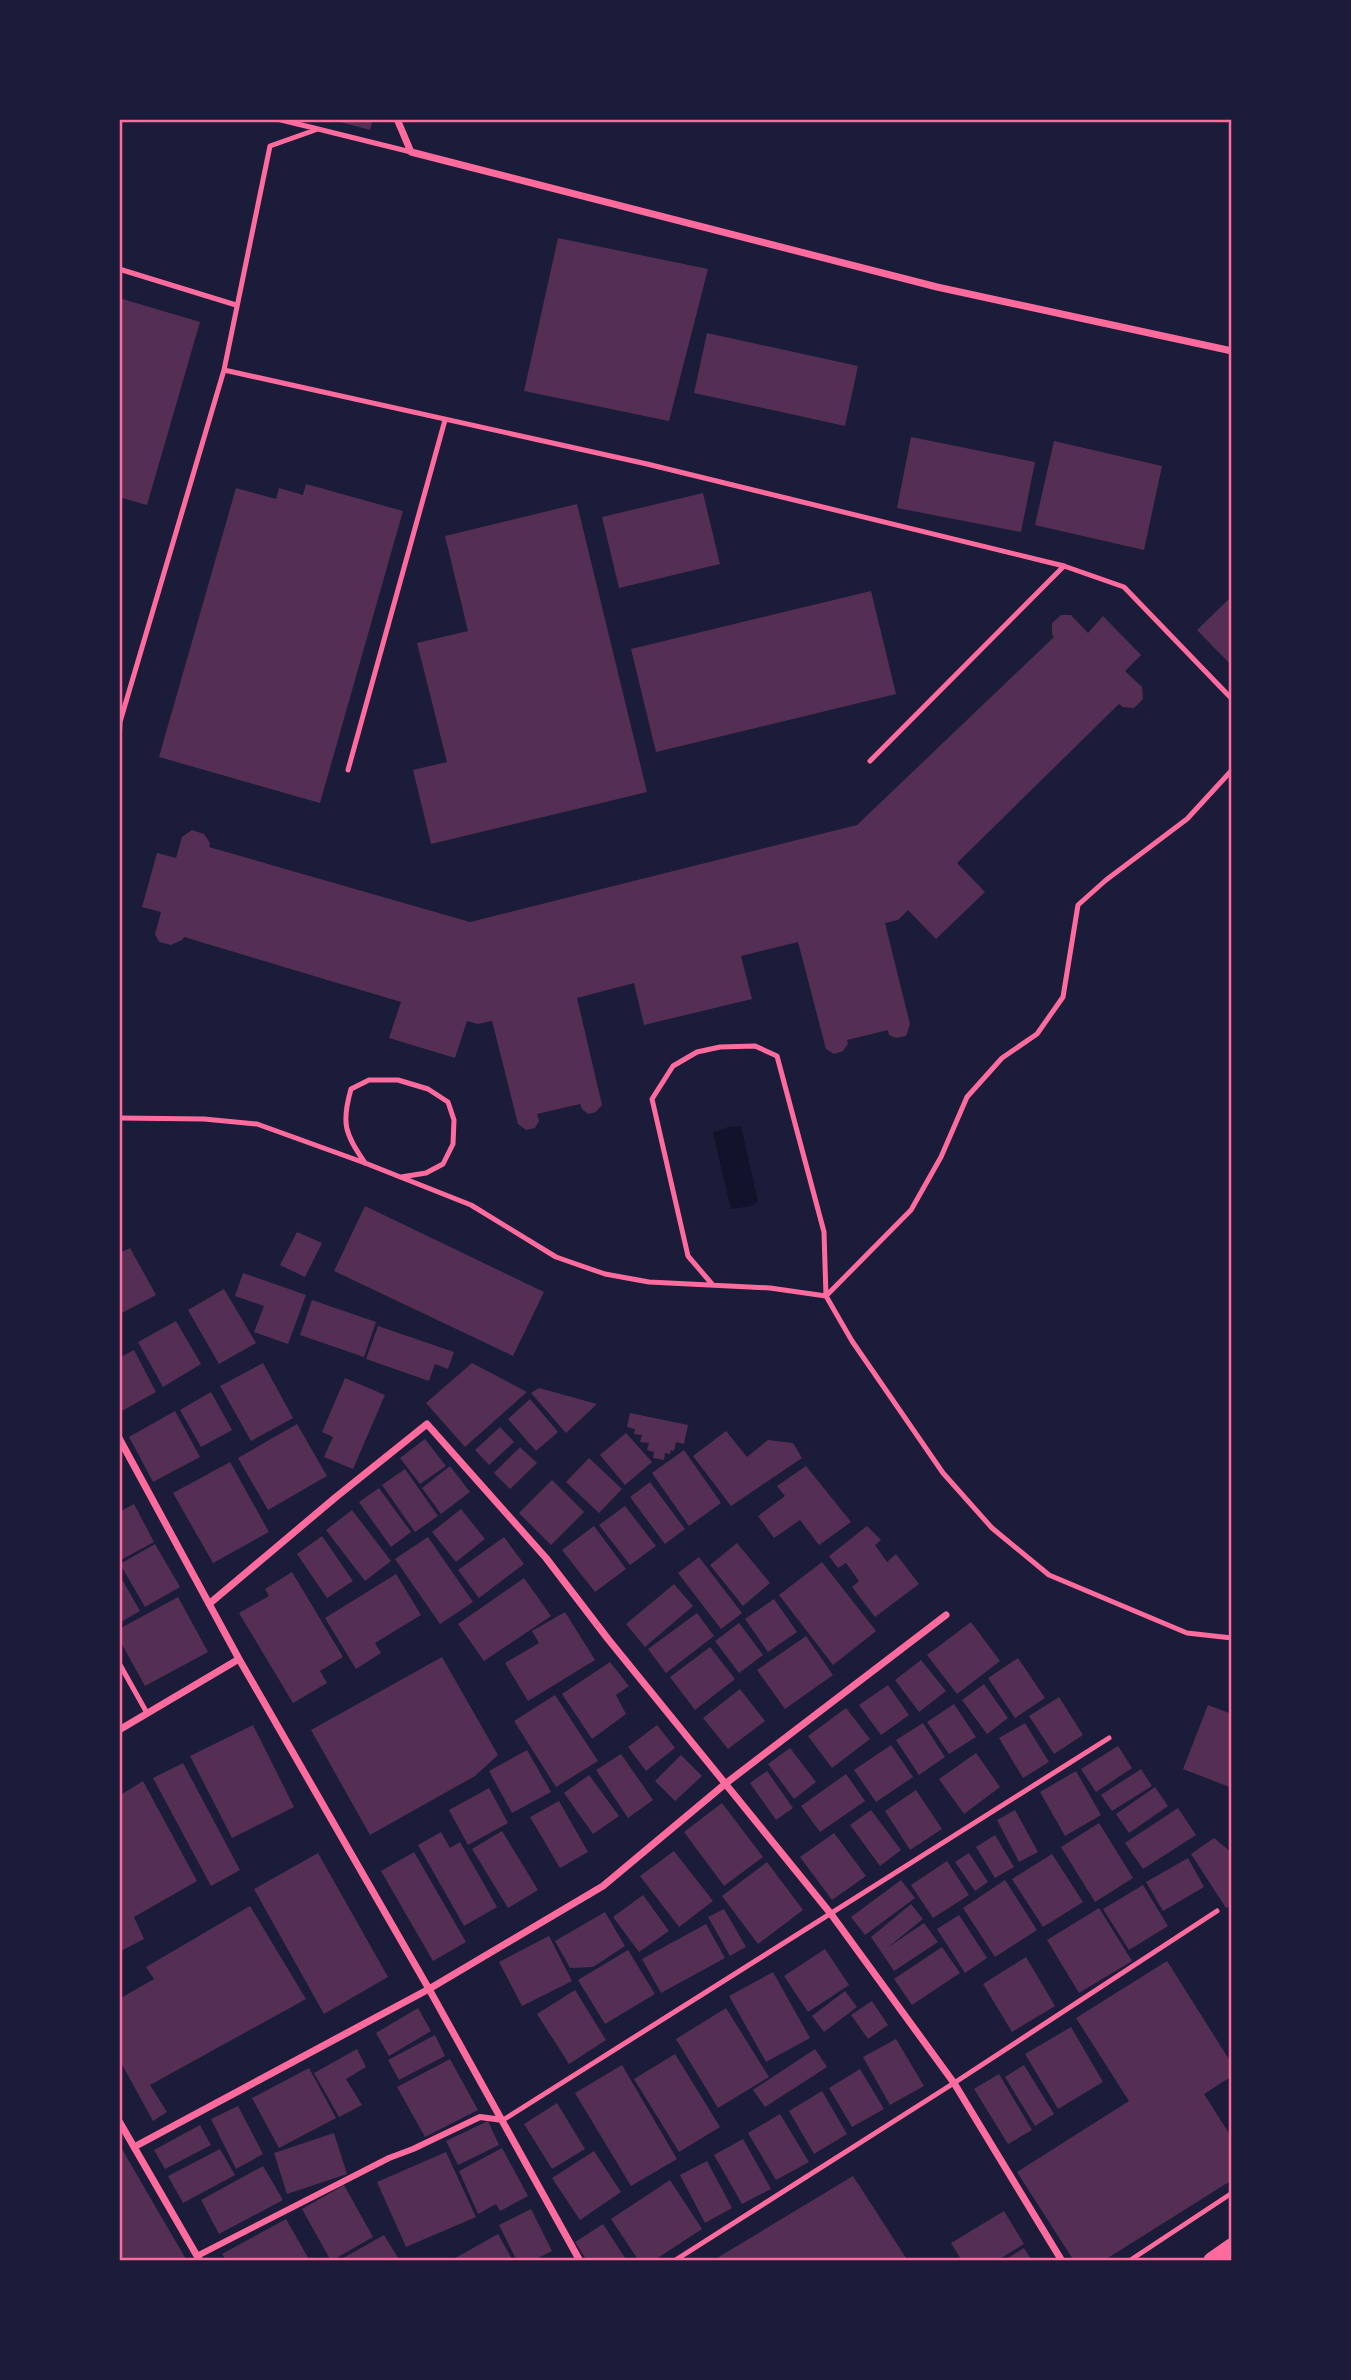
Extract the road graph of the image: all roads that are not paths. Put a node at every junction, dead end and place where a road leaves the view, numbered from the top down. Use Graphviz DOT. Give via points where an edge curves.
graph roads {
  1 [pos="277,119"];
  2 [pos="397,119"];
  3 [pos="318,129"];
  4 [pos="411,152"];
  5 [pos="119,268"];
  6 [pos="236,305"];
  7 [pos="1232,351"];
  8 [pos="224,370"];
  9 [pos="445,420"];
  10 [pos="1064,566"];
  11 [pos="1232,699"];
  12 [pos="119,742"];
  13 [pos="870,761"];
  14 [pos="348,770"];
  15 [pos="1232,770"];
  16 [pos="119,1118"];
  17 [pos="365,1163"];
  18 [pos="399,1177"];
  19 [pos="712,1284"];
  20 [pos="826,1296"];
  21 [pos="119,1438"];
  22 [pos="209,1604"];
  23 [pos="946,1615"];
  24 [pos="1232,1638"];
  25 [pos="239,1659"];
  26 [pos="119,1663"];
  27 [pos="147,1713"];
  28 [pos="119,1730"];
  29 [pos="1109,1738"];
  30 [pos="725,1784"];
  31 [pos="1217,1911"];
  32 [pos="831,1914"];
  33 [pos="429,1989"];
  34 [pos="954,2083"];
  35 [pos="503,2120"];
  36 [pos="119,2121"];
  37 [pos="134,2147"];
  38 [pos="1232,2247"];
  39 [pos="198,2259"];
  40 [pos="580,2261"];
  41 [pos="674,2261"];
  42 [pos="1062,2261"];
  43 [pos="1212,2261"];
  1 -- 3 [label="lane"];
  2 -- 4 [label="street"];
  3 -- 4 [label="lane"];
  3 -- 6 [label="lane" via="271,146"];
  4 -- 7 [label="street" via="937,287"];
  5 -- 6 [label="lane"];
  6 -- 8 [label="lane"];
  8 -- 9 [label="lane"];
  8 -- 12 [label="lane" via="120,722"];
  9 -- 10 [label="lane" via="647,464"];
  9 -- 14 [label="lane"];
  10 -- 11 [label="lane" via="1124,587"];
  10 -- 13 [label="lane"];
  15 -- 20 [label="lane" via="1187,819 1078,905 1063,996 1037,1034 1002,1058 967,1097 911,1210"];
  16 -- 17 [label="lane" via="257,1124"];
  17 -- 18 [label="lane"];
  17 -- 18 [label="lane" via="350,1141 344,1114 351,1089 369,1080 398,1080 428,1089 448,1102 454,1119 453,1144 443,1164"];
  18 -- 19 [label="lane" via="471,1205 556,1257 605,1274 649,1282"];
  19 -- 20 [label="lane"];
  19 -- 20 [label="lane" via="688,1256 652,1098 673,1066 697,1052 755,1045 777,1056 824,1232"];
  20 -- 24 [label="lane" via="943,1473 992,1528 1049,1575 1187,1633"];
  21 -- 22 [label="street"];
  22 -- 25 [label="street"];
  22 -- 30 [label="street" via="427,1424 547,1558"];
  23 -- 30 [label="street"];
  25 -- 27 [label="street"];
  25 -- 33 [label="street"];
  26 -- 27 [label="lane"];
  27 -- 28 [label="street"];
  29 -- 32 [label="lane"];
  30 -- 32 [label="street"];
  30 -- 33 [label="street" via="603,1886"];
  31 -- 34 [label="lane"];
  32 -- 34 [label="street"];
  32 -- 35 [label="lane"];
  33 -- 35 [label="street"];
  33 -- 37 [label="street"];
  34 -- 41 [label="lane"];
  34 -- 42 [label="street"];
  35 -- 39 [label="street" via="480,2117 378,2163"];
  35 -- 40 [label="street"];
  36 -- 37 [label="street"];
  37 -- 39 [label="street"];
  38 -- 43 [label="main road"];
}
